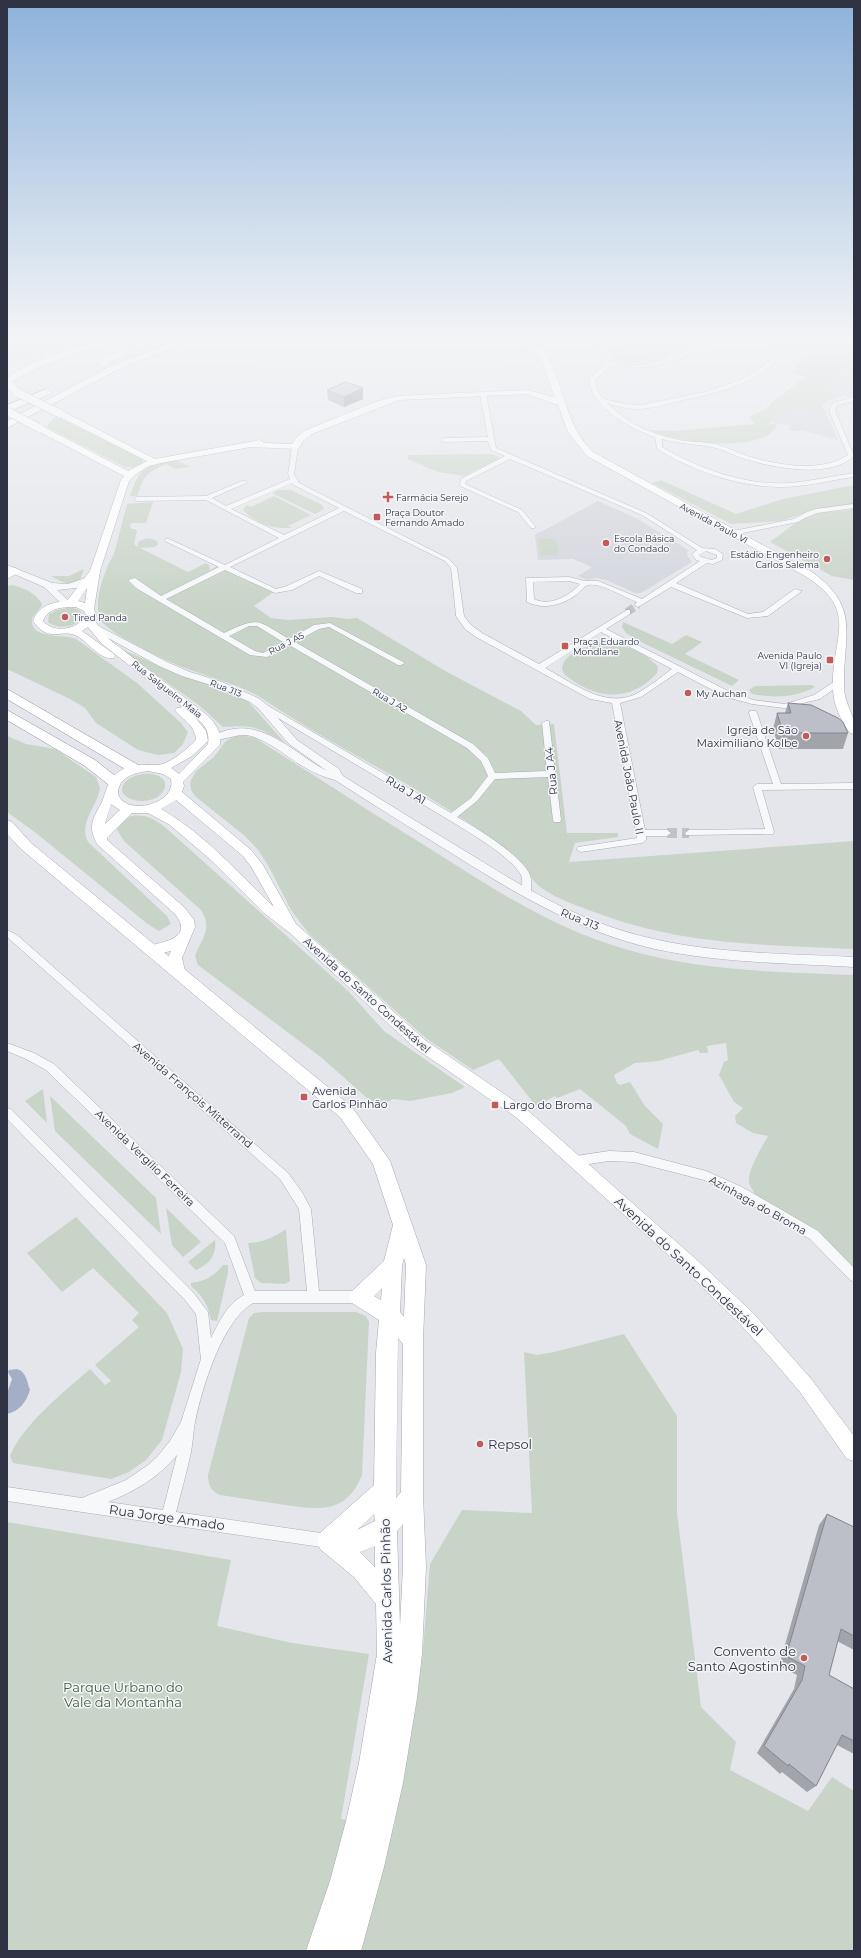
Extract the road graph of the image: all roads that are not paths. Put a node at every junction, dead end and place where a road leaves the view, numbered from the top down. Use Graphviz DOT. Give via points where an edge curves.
graph roads {
  1 [pos="44,430"];
  2 [pos="93,430"];
  3 [pos="314,430"];
  4 [pos="489,430"];
  5 [pos="572,430"];
  6 [pos="643,430"];
  7 [pos="839,430"];
  8 [pos="658,437"];
  9 [pos="490,439"];
  10 [pos="444,440"];
  11 [pos="298,443"];
  12 [pos="509,457"];
  13 [pos="155,462"];
  14 [pos="129,474"];
  15 [pos="854,475"];
  16 [pos="293,480"];
  17 [pos="244,482"];
  18 [pos="207,498"];
  19 [pos="137,499"];
  20 [pos="854,506"];
  21 [pos="344,508"];
  22 [pos="226,509"];
  23 [pos="533,527"];
  24 [pos="733,533"];
  25 [pos="284,538"];
  26 [pos="167,540"];
  27 [pos="701,550"];
  28 [pos="704,562"];
  29 [pos="225,568"];
  30 [pos="95,571"];
  31 [pos="9,573"];
  32 [pos="88,580"];
  33 [pos="132,580"];
  34 [pos="585,584"];
  35 [pos="671,584"];
  36 [pos="47,585"];
  37 [pos="359,591"];
  38 [pos="798,591"];
  39 [pos="161,599"];
  40 [pos="69,604"];
  41 [pos="50,608"];
  42 [pos="627,612"];
  43 [pos="90,619"];
  44 [pos="601,629"];
  45 [pos="72,630"];
  46 [pos="223,636"];
  47 [pos="289,642"];
  48 [pos="402,663"];
  49 [pos="540,667"];
  50 [pos="677,669"];
  51 [pos="838,683"];
  52 [pos="7,684"];
  53 [pos="7,694"];
  54 [pos="616,702"];
  55 [pos="782,705"];
  56 [pos="262,706"];
  57 [pos="811,711"];
  58 [pos="753,713"];
  59 [pos="7,714"];
  60 [pos="46,715"];
  61 [pos="836,720"];
  62 [pos="546,723"];
  63 [pos="7,726"];
  64 [pos="853,729"];
  65 [pos="216,737"];
  66 [pos="68,750"];
  67 [pos="160,768"];
  68 [pos="135,769"];
  69 [pos="552,774"];
  70 [pos="492,776"];
  71 [pos="339,778"];
  72 [pos="854,786"];
  73 [pos="177,787"];
  74 [pos="778,787"];
  75 [pos="112,788"];
  76 [pos="129,809"];
  77 [pos="151,809"];
  78 [pos="450,817"];
  79 [pos="557,820"];
  80 [pos="7,826"];
  81 [pos="641,833"];
  82 [pos="667,833"];
  83 [pos="689,833"];
  84 [pos="100,837"];
  85 [pos="7,838"];
  86 [pos="26,846"];
  87 [pos="581,849"];
  88 [pos="526,894"];
  89 [pos="184,916"];
  90 [pos="294,930"];
  91 [pos="7,933"];
  92 [pos="182,939"];
  93 [pos="153,950"];
  94 [pos="854,962"];
  95 [pos="178,971"];
  96 [pos="7,1047"];
  97 [pos="7,1112"];
  98 [pos="576,1162"];
  99 [pos="403,1224"];
  100 [pos="392,1266"];
  101 [pos="854,1276"];
  102 [pos="313,1295"];
  103 [pos="251,1297"];
  104 [pos="359,1297"];
  105 [pos="390,1316"];
  106 [pos="413,1340"];
  107 [pos="207,1360"];
  108 [pos="188,1422"];
  109 [pos="854,1452"];
  110 [pos="385,1490"];
  111 [pos="7,1494"];
  112 [pos="412,1496"];
  113 [pos="80,1505"];
  114 [pos="168,1516"];
  115 [pos="386,1527"];
  116 [pos="328,1541"];
  117 [pos="388,1600"];
  118 [pos="400,1656"];
  119 [pos="320,1951"];
  120 [pos="347,1951"];
  1 -- 14 [label="main road, bridge"];
  2 -- 13 [label="main road, bridge"];
  3 -- 11 [label="main road"];
  4 -- 9 [label="street"];
  5 -- 24 [label="main road, Avenida Paulo VI" via="577,440 596,458"];
  6 -- 8 [label="street"];
  7 -- 8 [label="street" via="851,456 845,461 831,465 783,466 718,447"];
  8 -- 15 [label="street" via="658,448 673,457 747,480 782,485"];
  9 -- 10 [label="street"];
  9 -- 12 [label="street" via="493,449"];
  11 -- 13 [label="main road" via="252,445"];
  11 -- 16 [label="street" via="291,472"];
  12 -- 23 [label="street" via="463,480 462,485 520,511"];
  12 -- 27 [label="street" via="644,514"];
  13 -- 14 [label="main road"];
  14 -- 30 [label="main road"];
  16 -- 21 [label="street"];
  16 -- 22 [label="street"];
  17 -- 18 [label="street"];
  18 -- 19 [label="street"];
  18 -- 22 [label="street"];
  20 -- 24 [label="street" via="839,510 822,510 796,521"];
  21 -- 25 [label="street"];
  21 -- 49 [label="street" via="447,560 456,572 459,612 464,622 479,635"];
  22 -- 25 [label="street"];
  24 -- 51 [label="main road, Avenida Paulo VI" via="815,578 838,599 845,610 847,622"];
  25 -- 29 [label="street"];
  26 -- 29 [label="street"];
  27 -- 28 [label="street" via="697,551 696,556"];
  27 -- 28 [label="street" via="713,550 721,557 717,561"];
  28 -- 35 [label="street"];
  29 -- 37 [label="street" via="275,590 289,588 319,574"];
  29 -- 39 [label="street"];
  30 -- 32 [label="main road"];
  30 -- 43 [label="main road"];
  31 -- 36 [label="street"];
  31 -- 41 [label="street" via="45,592 50,598"];
  32 -- 36 [label="street" via="67,587"];
  32 -- 40 [label="main road"];
  33 -- 39 [label="street, Rua J A5"];
  34 -- 34 [label="street" via="558,601 544,605 530,600 529,580 569,580"];
  34 -- 35 [label="street" via="598,583 640,604"];
  35 -- 38 [label="street" via="747,616 765,614"];
  36 -- 40 [label="street"];
  39 -- 46 [label="street, Rua J A5"];
  40 -- 41 [label="main road"];
  40 -- 43 [label="main road" via="84,606"];
  41 -- 45 [label="main road" via="40,616 38,621 41,626 54,631"];
  42 -- 44 [label="street"];
  43 -- 45 [label="main road"];
  43 -- 56 [label="street, Rua J13" via="163,664 237,692"];
  43 -- 65 [label="main road, Rua Salgueiro Maia" via="106,642 203,716 214,728"];
  44 -- 49 [label="street"];
  44 -- 50 [label="street"];
  45 -- 67 [label="main road, Rua Salgueiro Maia" via="100,648 195,722 202,734 202,741 174,763"];
  46 -- 47 [label="street, Rua J A2" via="248,624 258,624"];
  46 -- 47 [label="street, Rua J A5" via="253,653 264,655"];
  47 -- 48 [label="street, Rua J A5" via="317,627 330,625"];
  47 -- 70 [label="street, Rua J A2" via="470,746 485,760"];
  49 -- 54 [label="street" via="593,697"];
  50 -- 54 [label="street" via="638,696"];
  50 -- 55 [label="street" via="740,698 760,704"];
  51 -- 55 [label="street" via="817,697"];
  51 -- 64 [label="main road, Avenida Paulo VI" via="841,707"];
  52 -- 60 [label="highway"];
  53 -- 60 [label="highway"];
  54 -- 81 [label="street, Avenida João Paulo II"];
  55 -- 57 [label="street"];
  56 -- 71 [label="street, Rua J13" via="293,742 335,771"];
  56 -- 78 [label="street, Rua J A1"];
  58 -- 74 [label="street"];
  59 -- 66 [label="highway"];
  60 -- 68 [label="highway"];
  61 -- 64 [label="street"];
  62 -- 69 [label="street, Rua J A4"];
  63 -- 66 [label="highway"];
  65 -- 71 [label="street, Rua J13" via="248,730 265,737 325,776"];
  65 -- 73 [label="main road" via="214,745"];
  66 -- 75 [label="highway" via="90,763"];
  67 -- 68 [label="main road"];
  67 -- 73 [label="main road" via="175,775"];
  68 -- 75 [label="main road" via="126,772"];
  69 -- 70 [label="street"];
  69 -- 79 [label="street, Rua J A4"];
  70 -- 78 [label="street" via="483,792"];
  71 -- 88 [label="street, Rua J13"];
  72 -- 74 [label="street"];
  73 -- 77 [label="main road" via="170,800"];
  73 -- 90 [label="main road, Avenida do Santo Condestável" via="257,865"];
  74 -- 83 [label="street" via="758,787 770,832"];
  75 -- 76 [label="main road" via="117,803"];
  75 -- 84 [label="main road" via="99,818"];
  76 -- 77 [label="main road"];
  76 -- 84 [label="main road"];
  77 -- 90 [label="main road, Avenida do Santo Condestável" via="164,815 196,840 269,910"];
  78 -- 88 [label="street, Rua J A1" via="511,860 525,874 528,886"];
  80 -- 86 [label="main road"];
  81 -- 82 [label="street"];
  81 -- 87 [label="street, Avenida João Paulo II" via="642,840"];
  84 -- 89 [label="main road" via="106,846"];
  85 -- 86 [label="main road"];
  86 -- 93 [label="main road, Avenida Carlos Pinhão"];
  88 -- 94 [label="street, Rua J13" via="586,923 654,944 702,953"];
  89 -- 92 [label="main road" via="189,925"];
  89 -- 93 [label="main road" via="183,926 178,933"];
  90 -- 98 [label="main road, Avenida do Santo Condestável" via="420,1044 521,1113"];
  91 -- 102 [label="street, Avenida François Mitterrand" via="284,1176 305,1209"];
  92 -- 93 [label="main road" via="171,947"];
  92 -- 95 [label="main road" via="175,958"];
  93 -- 95 [label="main road, Avenida Carlos Pinhão"];
  95 -- 99 [label="main road, Avenida Carlos Pinhão" via="346,1112 381,1161"];
  96 -- 103 [label="street, Avenida Vergílio Ferreira" via="50,1067 230,1240"];
  97 -- 107 [label="street" via="202,1312"];
  98 -- 101 [label="street, Azinhaga do Broma" via="608,1156 634,1157 706,1176 738,1191 814,1235"];
  98 -- 109 [label="main road, Avenida do Santo Condestável" via="747,1319 806,1386"];
  99 -- 100 [label="main road, Avenida Carlos Pinhão"];
  99 -- 106 [label="main road, Avenida Carlos Pinhão" via="416,1265"];
  100 -- 104 [label="main road"];
  100 -- 105 [label="main road, Avenida Carlos Pinhão"];
  102 -- 103 [label="street"];
  102 -- 104 [label="street"];
  103 -- 107 [label="street" via="239,1304 230,1314"];
  104 -- 105 [label="main road"];
  105 -- 106 [label="main road"];
  105 -- 110 [label="main road, Avenida Carlos Pinhão" via="386,1353"];
  106 -- 112 [label="main road, Avenida Carlos Pinhão"];
  107 -- 108 [label="street"];
  108 -- 113 [label="street" via="172,1451 144,1478 125,1489"];
  108 -- 114 [label="street" via="184,1452"];
  110 -- 115 [label="main road, Avenida Carlos Pinhão"];
  110 -- 116 [label="main road"];
  111 -- 113 [label="street, Rua Jorge Amado"];
  112 -- 115 [label="main road"];
  112 -- 118 [label="main road, Avenida Carlos Pinhão" via="415,1560"];
  113 -- 114 [label="street, Rua Jorge Amado"];
  114 -- 116 [label="street, Rua Jorge Amado"];
  115 -- 116 [label="main road" via="361,1541"];
  115 -- 117 [label="main road, Avenida Carlos Pinhão"];
  116 -- 117 [label="main road" via="362,1569"];
  117 -- 118 [label="main road, Avenida Carlos Pinhão"];
  118 -- 119 [label="main road, Avenida Carlos Pinhão" via="343,1881"];
  118 -- 120 [label="main road, Avenida Carlos Pinhão" via="404,1712 383,1821 366,1890"];
}
